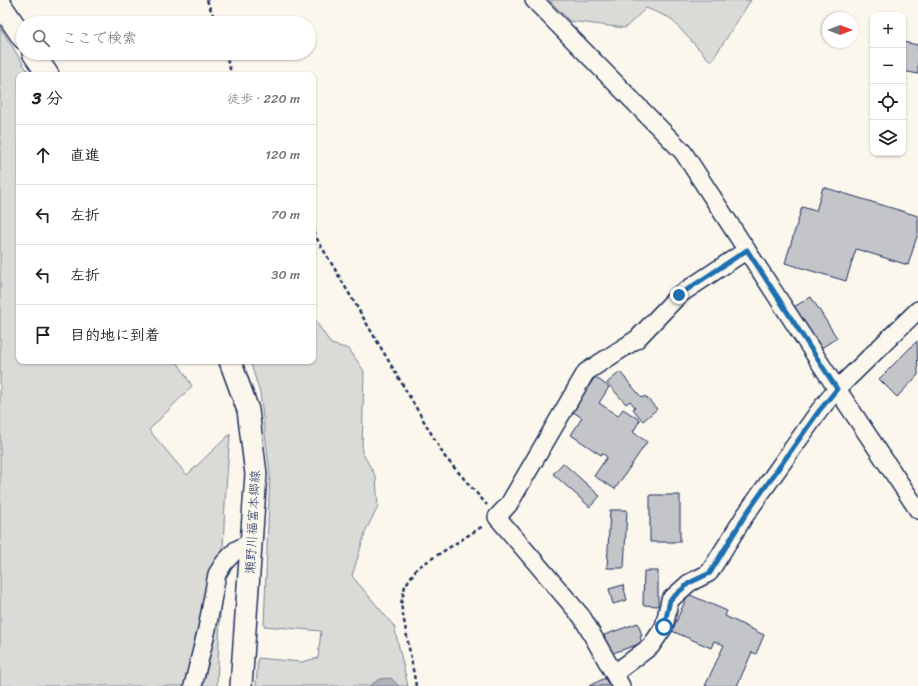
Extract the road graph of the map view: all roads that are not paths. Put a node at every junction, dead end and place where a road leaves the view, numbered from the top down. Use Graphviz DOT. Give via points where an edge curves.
graph roads {
  1 [pos="534,0"];
  2 [pos="0,4"];
  3 [pos="16,28"];
  4 [pos="38,60"];
  5 [pos="46,72"];
  6 [pos="747,250"];
  7 [pos="918,310"];
  8 [pos="231,364"];
  9 [pos="837,389"];
  10 [pos="918,510"];
  11 [pos="252,542"];
  12 [pos="618,679"];
  13 [pos="194,686"];
  14 [pos="240,686"];
  1 -- 6 [label="street" via="683,152"];
  2 -- 3 [label="main road"];
  4 -- 5 [label="main road"];
  6 -- 9 [label="street"];
  6 -- 12 [label="street" via="679,295 637,339 586,372 509,504 497,517 582,617"];
  7 -- 9 [label="street"];
  8 -- 11 [label="main road, 瀬野川福富本郷線" via="248,410 253,446 256,474"];
  9 -- 10 [label="street"];
  9 -- 12 [label="street" via="744,517 710,573 689,583 670,600 664,627 651,646"];
  11 -- 13 [label="street" via="236,550 217,574"];
  11 -- 14 [label="main road, 瀬野川福富本郷線"];
}
